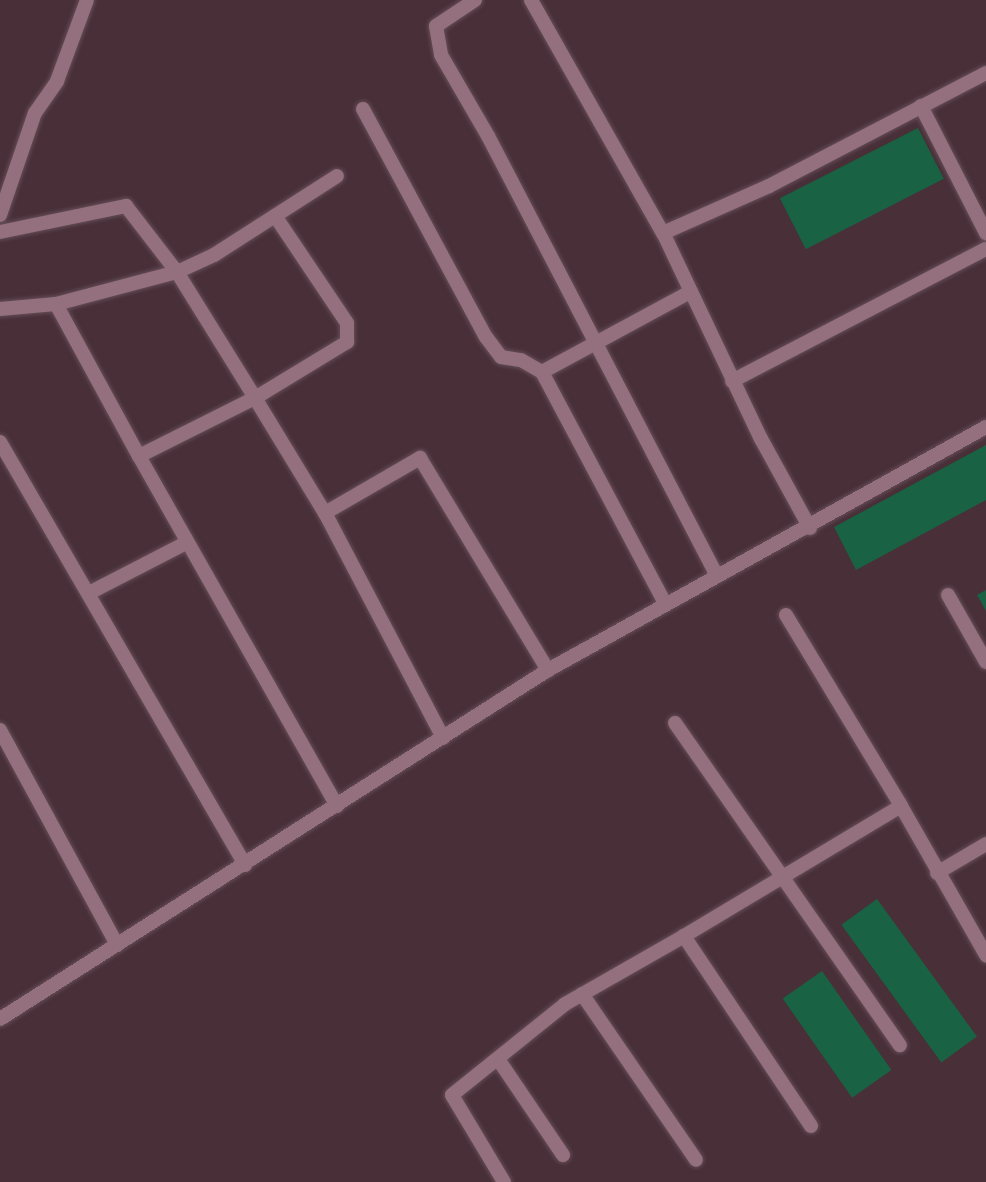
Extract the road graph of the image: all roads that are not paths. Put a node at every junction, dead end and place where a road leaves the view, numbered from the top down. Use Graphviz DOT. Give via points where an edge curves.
graph roads {
  1 [pos="87,0"];
  2 [pos="475,0"];
  3 [pos="531,0"];
  4 [pos="986,73"];
  5 [pos="921,106"];
  6 [pos="363,109"];
  7 [pos="337,176"];
  8 [pos="0,215"];
  9 [pos="275,216"];
  10 [pos="0,232"];
  11 [pos="663,233"];
  12 [pos="986,233"];
  13 [pos="986,249"];
  14 [pos="177,272"];
  15 [pos="690,292"];
  16 [pos="56,304"];
  17 [pos="0,309"];
  18 [pos="593,341"];
  19 [pos="542,372"];
  20 [pos="732,381"];
  21 [pos="255,398"];
  22 [pos="986,427"];
  23 [pos="0,442"];
  24 [pos="139,456"];
  25 [pos="325,513"];
  26 [pos="810,528"];
  27 [pos="186,542"];
  28 [pos="717,576"];
  29 [pos="89,593"];
  30 [pos="948,595"];
  31 [pos="665,603"];
  32 [pos="786,615"];
  33 [pos="986,662"];
  34 [pos="548,670"];
  35 [pos="675,723"];
  36 [pos="0,730"];
  37 [pos="443,738"];
  38 [pos="337,806"];
  39 [pos="901,806"];
  40 [pos="986,844"];
  41 [pos="244,865"];
  42 [pos="937,873"];
  43 [pos="786,877"];
  44 [pos="684,936"];
  45 [pos="117,945"];
  46 [pos="986,955"];
  47 [pos="582,994"];
  48 [pos="0,1019"];
  49 [pos="900,1045"];
  50 [pos="498,1059"];
  51 [pos="811,1126"];
  52 [pos="563,1155"];
  53 [pos="696,1160"];
  54 [pos="504,1182"];
  1 -- 8 [label="street" via="57,81 34,113"];
  2 -- 18 [label="street" via="436,26 441,55"];
  3 -- 11 [label="street"];
  4 -- 5 [label="street"];
  5 -- 11 [label="street" via="769,186"];
  5 -- 12 [label="street"];
  6 -- 19 [label="street" via="486,337 500,357 521,360"];
  7 -- 9 [label="street"];
  9 -- 14 [label="street" via="214,255"];
  9 -- 21 [label="street" via="347,323 347,342"];
  10 -- 14 [label="street" via="126,206"];
  11 -- 15 [label="street"];
  13 -- 20 [label="street"];
  14 -- 16 [label="street"];
  14 -- 21 [label="street"];
  15 -- 18 [label="street"];
  15 -- 20 [label="street"];
  16 -- 17 [label="street"];
  16 -- 24 [label="street"];
  18 -- 19 [label="street"];
  18 -- 28 [label="street"];
  19 -- 31 [label="street"];
  20 -- 26 [label="street"];
  21 -- 24 [label="street"];
  21 -- 25 [label="street"];
  22 -- 26 [label="street"];
  23 -- 29 [label="street"];
  24 -- 27 [label="street"];
  25 -- 34 [label="street" via="420,458"];
  25 -- 37 [label="street"];
  26 -- 28 [label="street"];
  27 -- 29 [label="street"];
  27 -- 38 [label="street"];
  28 -- 31 [label="street"];
  29 -- 41 [label="street"];
  30 -- 33 [label="street"];
  31 -- 34 [label="street"];
  32 -- 39 [label="street"];
  34 -- 37 [label="street"];
  35 -- 43 [label="street"];
  36 -- 45 [label="street"];
  37 -- 38 [label="street"];
  38 -- 41 [label="street"];
  39 -- 42 [label="street"];
  39 -- 43 [label="street"];
  40 -- 42 [label="street"];
  41 -- 45 [label="street"];
  42 -- 46 [label="street"];
  43 -- 44 [label="street"];
  43 -- 49 [label="street"];
  44 -- 47 [label="street"];
  44 -- 51 [label="street"];
  45 -- 48 [label="street"];
  47 -- 50 [label="street"];
  47 -- 53 [label="street"];
  50 -- 52 [label="street"];
  50 -- 54 [label="street" via="452,1095"];
}
